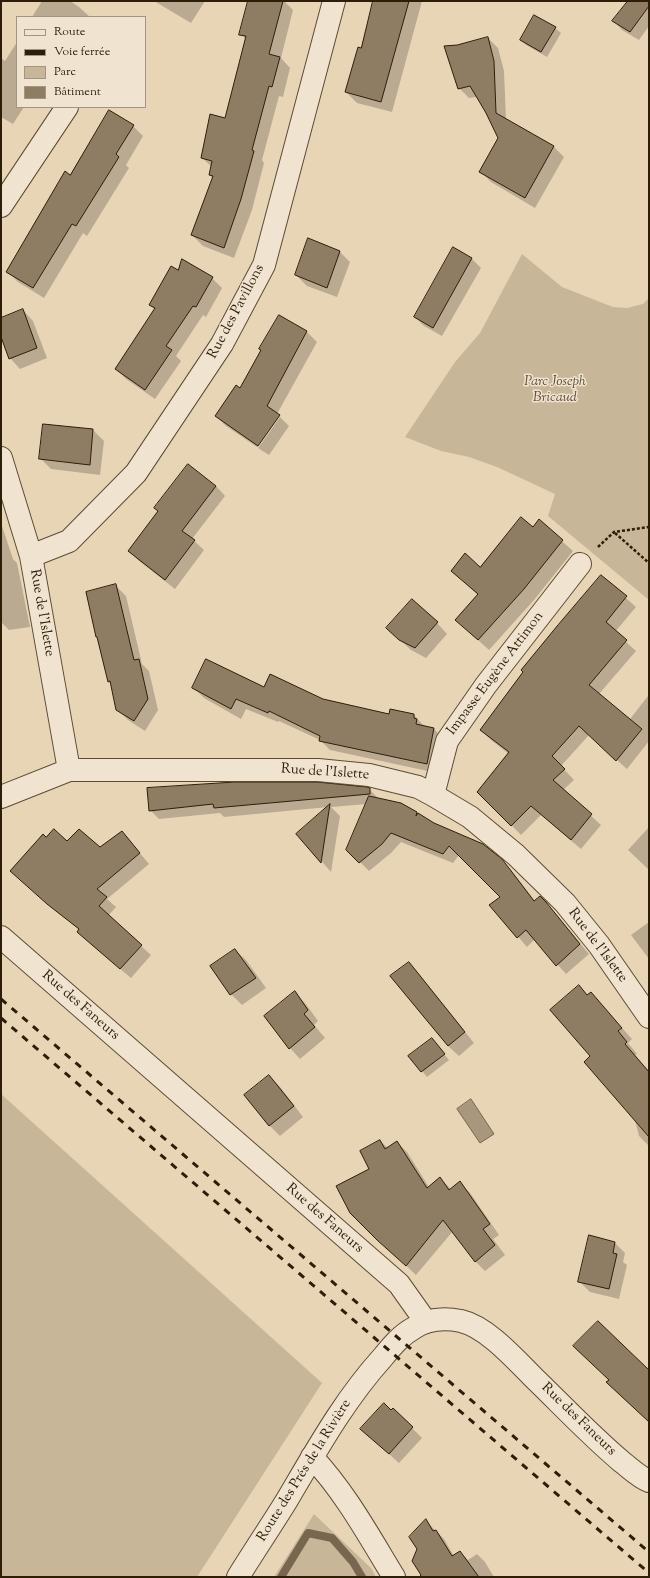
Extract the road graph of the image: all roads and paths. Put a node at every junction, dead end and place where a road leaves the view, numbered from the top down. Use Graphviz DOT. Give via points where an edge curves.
graph roads {
  1 [pos="334,1"];
  2 [pos="66,108"];
  3 [pos="1,206"];
  4 [pos="1,458"];
  5 [pos="649,527"];
  6 [pos="614,532"];
  7 [pos="31,556"];
  8 [pos="649,563"];
  9 [pos="580,564"];
  10 [pos="69,770"];
  11 [pos="433,794"];
  12 [pos="1,797"];
  13 [pos="1,937"];
  14 [pos="649,1017"];
  15 [pos="426,1322"];
  16 [pos="312,1457"];
  17 [pos="649,1481"];
  18 [pos="238,1577"];
  19 [pos="394,1577"];
  1 -- 7 [label="street, Rue des Pavillons" via="264,265 222,344 136,473 69,541"];
  2 -- 3 [label="street"];
  4 -- 7 [label="street, Rue de l'Islette"];
  5 -- 6 [label="path"];
  6 -- 8 [label="path"];
  6 -- 9 [label="path"];
  7 -- 10 [label="street, Rue de l'Islette"];
  9 -- 11 [label="street, Impasse Eugène Attimon" via="486,684 447,741"];
  10 -- 11 [label="street, Rue de l'Islette" via="318,770 369,775 418,787"];
  10 -- 12 [label="street, Rue de l'Islette"];
  11 -- 14 [label="street, Rue de l'Islette" via="470,817 516,855 565,903 599,945"];
  13 -- 15 [label="street, Rue des Faneurs" via="399,1284"];
  15 -- 16 [label="street, Route des Prés de la Rivière" via="414,1327 399,1339 374,1366"];
  15 -- 17 [label="street, Rue des Faneurs" via="461,1321 476,1327 512,1356 608,1450"];
  16 -- 18 [label="street, Route des Prés de la Rivière"];
  16 -- 19 [label="street" via="353,1510"];
}
